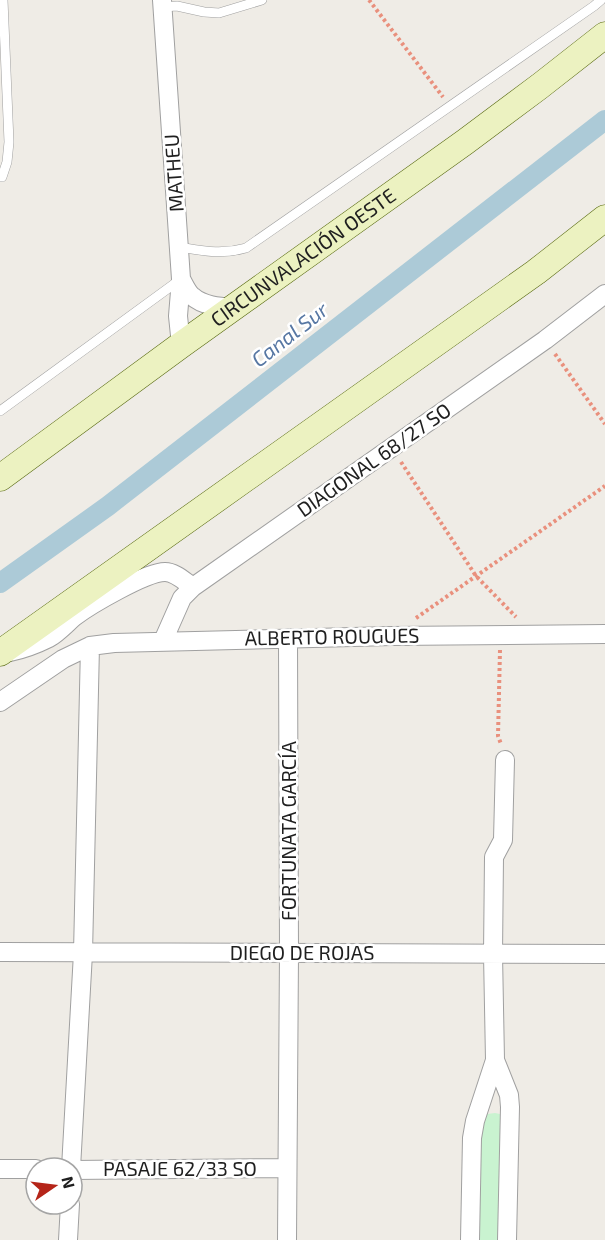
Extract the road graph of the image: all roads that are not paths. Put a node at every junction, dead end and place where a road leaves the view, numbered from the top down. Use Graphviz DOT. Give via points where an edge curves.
graph roads {
  1 [pos="3,0"];
  2 [pos="262,0"];
  3 [pos="601,0"];
  4 [pos="162,3"];
  5 [pos="605,35"];
  6 [pos="0,177"];
  7 [pos="605,218"];
  8 [pos="179,247"];
  9 [pos="181,279"];
  10 [pos="605,294"];
  11 [pos="234,308"];
  12 [pos="181,345"];
  13 [pos="0,411"];
  14 [pos="0,478"];
  15 [pos="193,587"];
  16 [pos="605,634"];
  17 [pos="288,638"];
  18 [pos="163,641"];
  19 [pos="90,646"];
  20 [pos="0,654"];
  21 [pos="0,702"];
  22 [pos="505,760"];
  23 [pos="0,952"];
  24 [pos="83,953"];
  25 [pos="289,953"];
  26 [pos="493,954"];
  27 [pos="605,954"];
  28 [pos="495,1060"];
  29 [pos="72,1156"];
  30 [pos="287,1168"];
  31 [pos="0,1169"];
  32 [pos="24,1169"];
  33 [pos="84,1169"];
  34 [pos="69,1216"];
  35 [pos="68,1240"];
  36 [pos="287,1240"];
  37 [pos="470,1240"];
  38 [pos="507,1240"];
  1 -- 6 [label="lane" via="9,142 7,162"];
  2 -- 4 [label="lane" via="219,13"];
  3 -- 8 [label="lane" via="246,248 211,252"];
  4 -- 8 [label="street, MATHEU"];
  5 -- 11 [label="main road, CIRCUNVALACIÓN OESTE" via="465,142"];
  7 -- 20 [label="main road" via="536,272"];
  8 -- 9 [label="street, MATHEU"];
  9 -- 11 [label="street" via="191,296 218,307"];
  9 -- 12 [label="street, MATHEU"];
  9 -- 13 [label="lane"];
  10 -- 15 [label="street, DIAGONAL 68/27 SO"];
  11 -- 12 [label="main road, CIRCUNVALACIÓN OESTE"];
  12 -- 14 [label="main road, CIRCUNVALACIÓN OESTE"];
  15 -- 18 [label="street, DIAGONAL 68/27 SO" via="182,598"];
  15 -- 20 [label="street" via="177,575 152,574 76,615 51,636"];
  16 -- 17 [label="street, ALBERTO ROUGUES"];
  17 -- 18 [label="street, ALBERTO ROUGUES"];
  17 -- 25 [label="street, FORTUNATA GARCÍA"];
  18 -- 19 [label="street, ALBERTO ROUGUES"];
  19 -- 21 [label="street, ALBERTO ROUGUES" via="63,659"];
  19 -- 24 [label="street"];
  22 -- 26 [label="street" via="503,840 495,856"];
  23 -- 24 [label="street, DIEGO DE ROJAS"];
  24 -- 25 [label="street, DIEGO DE ROJAS"];
  24 -- 29 [label="street"];
  25 -- 26 [label="street, DIEGO DE ROJAS"];
  25 -- 30 [label="street, FORTUNATA GARCÍA"];
  26 -- 27 [label="street, DIEGO DE ROJAS"];
  26 -- 28 [label="street"];
  28 -- 37 [label="street" via="472,1138"];
  28 -- 38 [label="street" via="510,1107"];
  30 -- 33 [label="street, PASAJE 62/33 SO"];
  30 -- 36 [label="street, FORTUNATA GARCÍA"];
  31 -- 32 [label="street"];
  34 -- 35 [label="street"];
}
